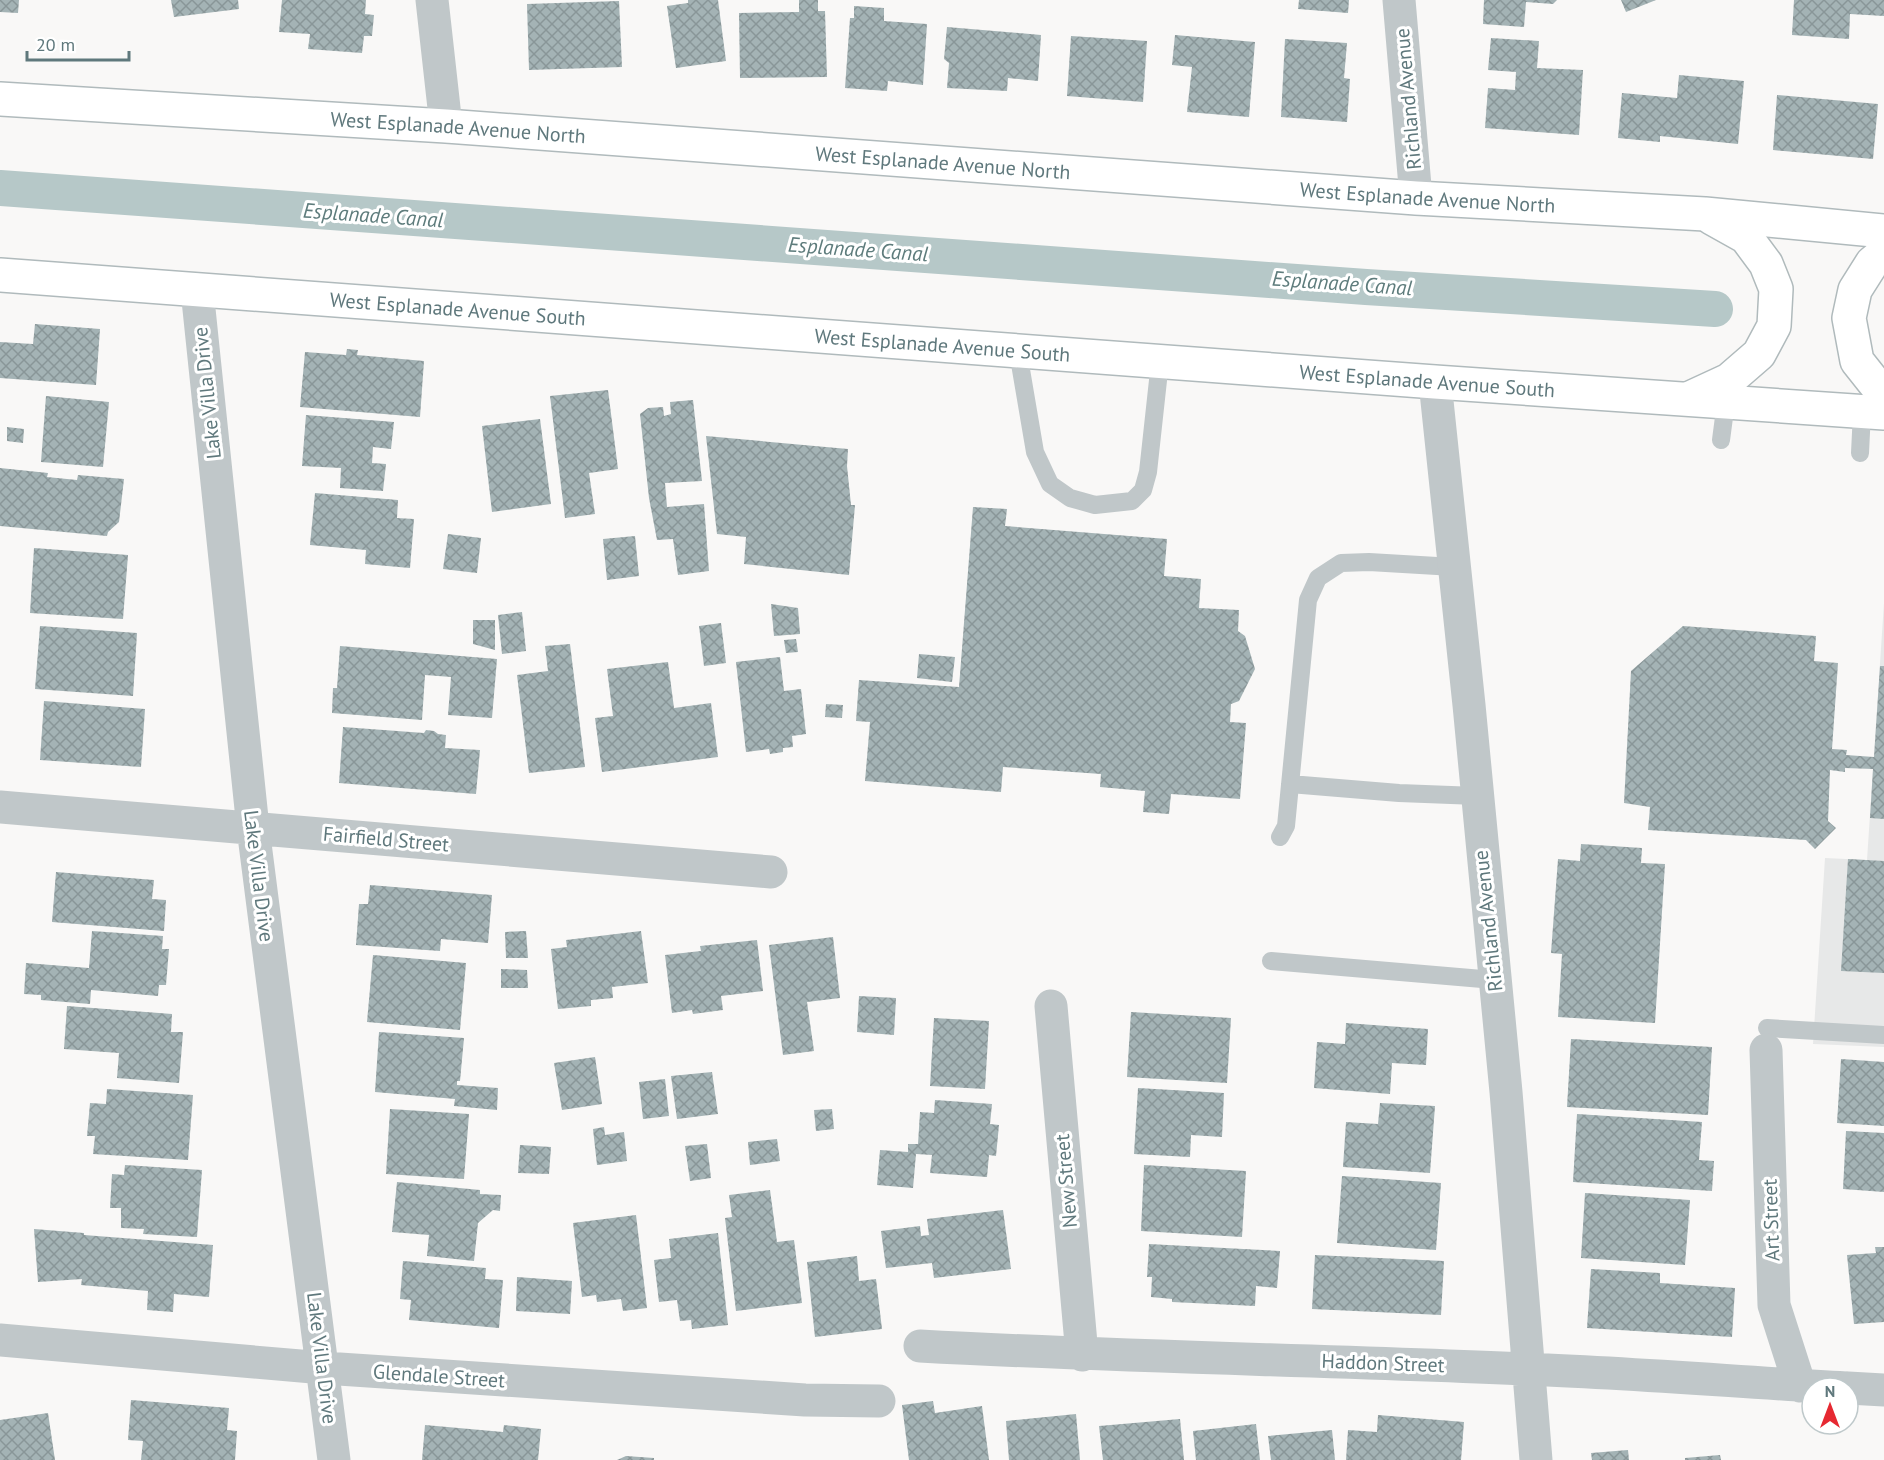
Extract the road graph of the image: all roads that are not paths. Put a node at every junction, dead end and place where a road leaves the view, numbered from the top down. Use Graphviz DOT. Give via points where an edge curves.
graph roads {
  1 [pos="432,0"];
  2 [pos="1400,0"];
  3 [pos="0,99"];
  4 [pos="446,126"];
  5 [pos="1416,198"];
  6 [pos="1705,214"];
  7 [pos="1884,231"];
  8 [pos="1884,253"];
  9 [pos="0,276"];
  10 [pos="197,290"];
  11 [pos="1018,351"];
  12 [pos="1160,362"];
  13 [pos="1435,382"];
  14 [pos="1689,399"];
  15 [pos="1726,402"];
  16 [pos="1877,407"];
  17 [pos="1721,440"];
  18 [pos="1860,453"];
  19 [pos="1454,567"];
  20 [pos="1290,784"];
  21 [pos="1477,796"];
  22 [pos="0,807"];
  23 [pos="253,828"];
  24 [pos="1280,837"];
  25 [pos="771,872"];
  26 [pos="1270,961"];
  27 [pos="1494,980"];
  28 [pos="1051,1006"];
  29 [pos="1884,1035"];
  30 [pos="1767,1039"];
  31 [pos="0,1340"];
  32 [pos="920,1346"];
  33 [pos="1082,1355"];
  34 [pos="324,1368"];
  35 [pos="1528,1369"];
  36 [pos="1800,1386"];
  37 [pos="1860,1389"];
  38 [pos="1884,1390"];
  39 [pos="879,1401"];
  40 [pos="334,1460"];
  41 [pos="1536,1460"];
  1 -- 4 [label="street"];
  2 -- 5 [label="street, Richland Avenue"];
  3 -- 4 [label="main road, West Esplanade Avenue North"];
  4 -- 5 [label="main road, West Esplanade Avenue North"];
  5 -- 6 [label="main road, West Esplanade Avenue North"];
  6 -- 7 [label="main road, West Esplanade Avenue North"];
  6 -- 14 [label="main road" via="1746,237 1766,264 1776,289 1774,326 1759,354 1729,380"];
  8 -- 16 [label="main road" via="1872,263 1855,290 1849,318 1857,361"];
  9 -- 10 [label="main road, West Esplanade Avenue South"];
  10 -- 11 [label="main road, West Esplanade Avenue South"];
  10 -- 23 [label="street, Lake Villa Drive"];
  11 -- 12 [label="main road, West Esplanade Avenue South"];
  11 -- 12 [label="lane" via="1035,452 1050,484 1070,498 1095,505 1132,501 1143,490"];
  12 -- 13 [label="main road, West Esplanade Avenue South"];
  13 -- 14 [label="main road, West Esplanade Avenue South"];
  13 -- 19 [label="street, Richland Avenue"];
  14 -- 15 [label="main road, West Esplanade Avenue South"];
  15 -- 16 [label="main road, West Esplanade Avenue South"];
  15 -- 17 [label="lane"];
  16 -- 18 [label="lane"];
  19 -- 20 [label="lane" via="1341,563 1317,578 1308,600"];
  19 -- 21 [label="street, Richland Avenue"];
  20 -- 21 [label="lane"];
  20 -- 24 [label="lane" via="1286,826"];
  21 -- 27 [label="street, Richland Avenue"];
  22 -- 23 [label="street, Fairfield Street"];
  23 -- 25 [label="street, Fairfield Street"];
  23 -- 34 [label="street, Lake Villa Drive"];
  26 -- 27 [label="lane"];
  27 -- 35 [label="street, Richland Avenue"];
  28 -- 33 [label="street, New Street"];
  29 -- 30 [label="lane"];
  30 -- 36 [label="street, Art Street" via="1774,1305"];
  31 -- 34 [label="street, Glendale Street"];
  32 -- 33 [label="street, Haddon Street"];
  33 -- 35 [label="street, Haddon Street"];
  34 -- 39 [label="street, Glendale Street" via="805,1400"];
  34 -- 40 [label="street, Lake Villa Drive"];
  35 -- 36 [label="street, Haddon Street"];
  35 -- 41 [label="street, Richland Avenue"];
  37 -- 38 [label="street, Haddon Street"];
}
